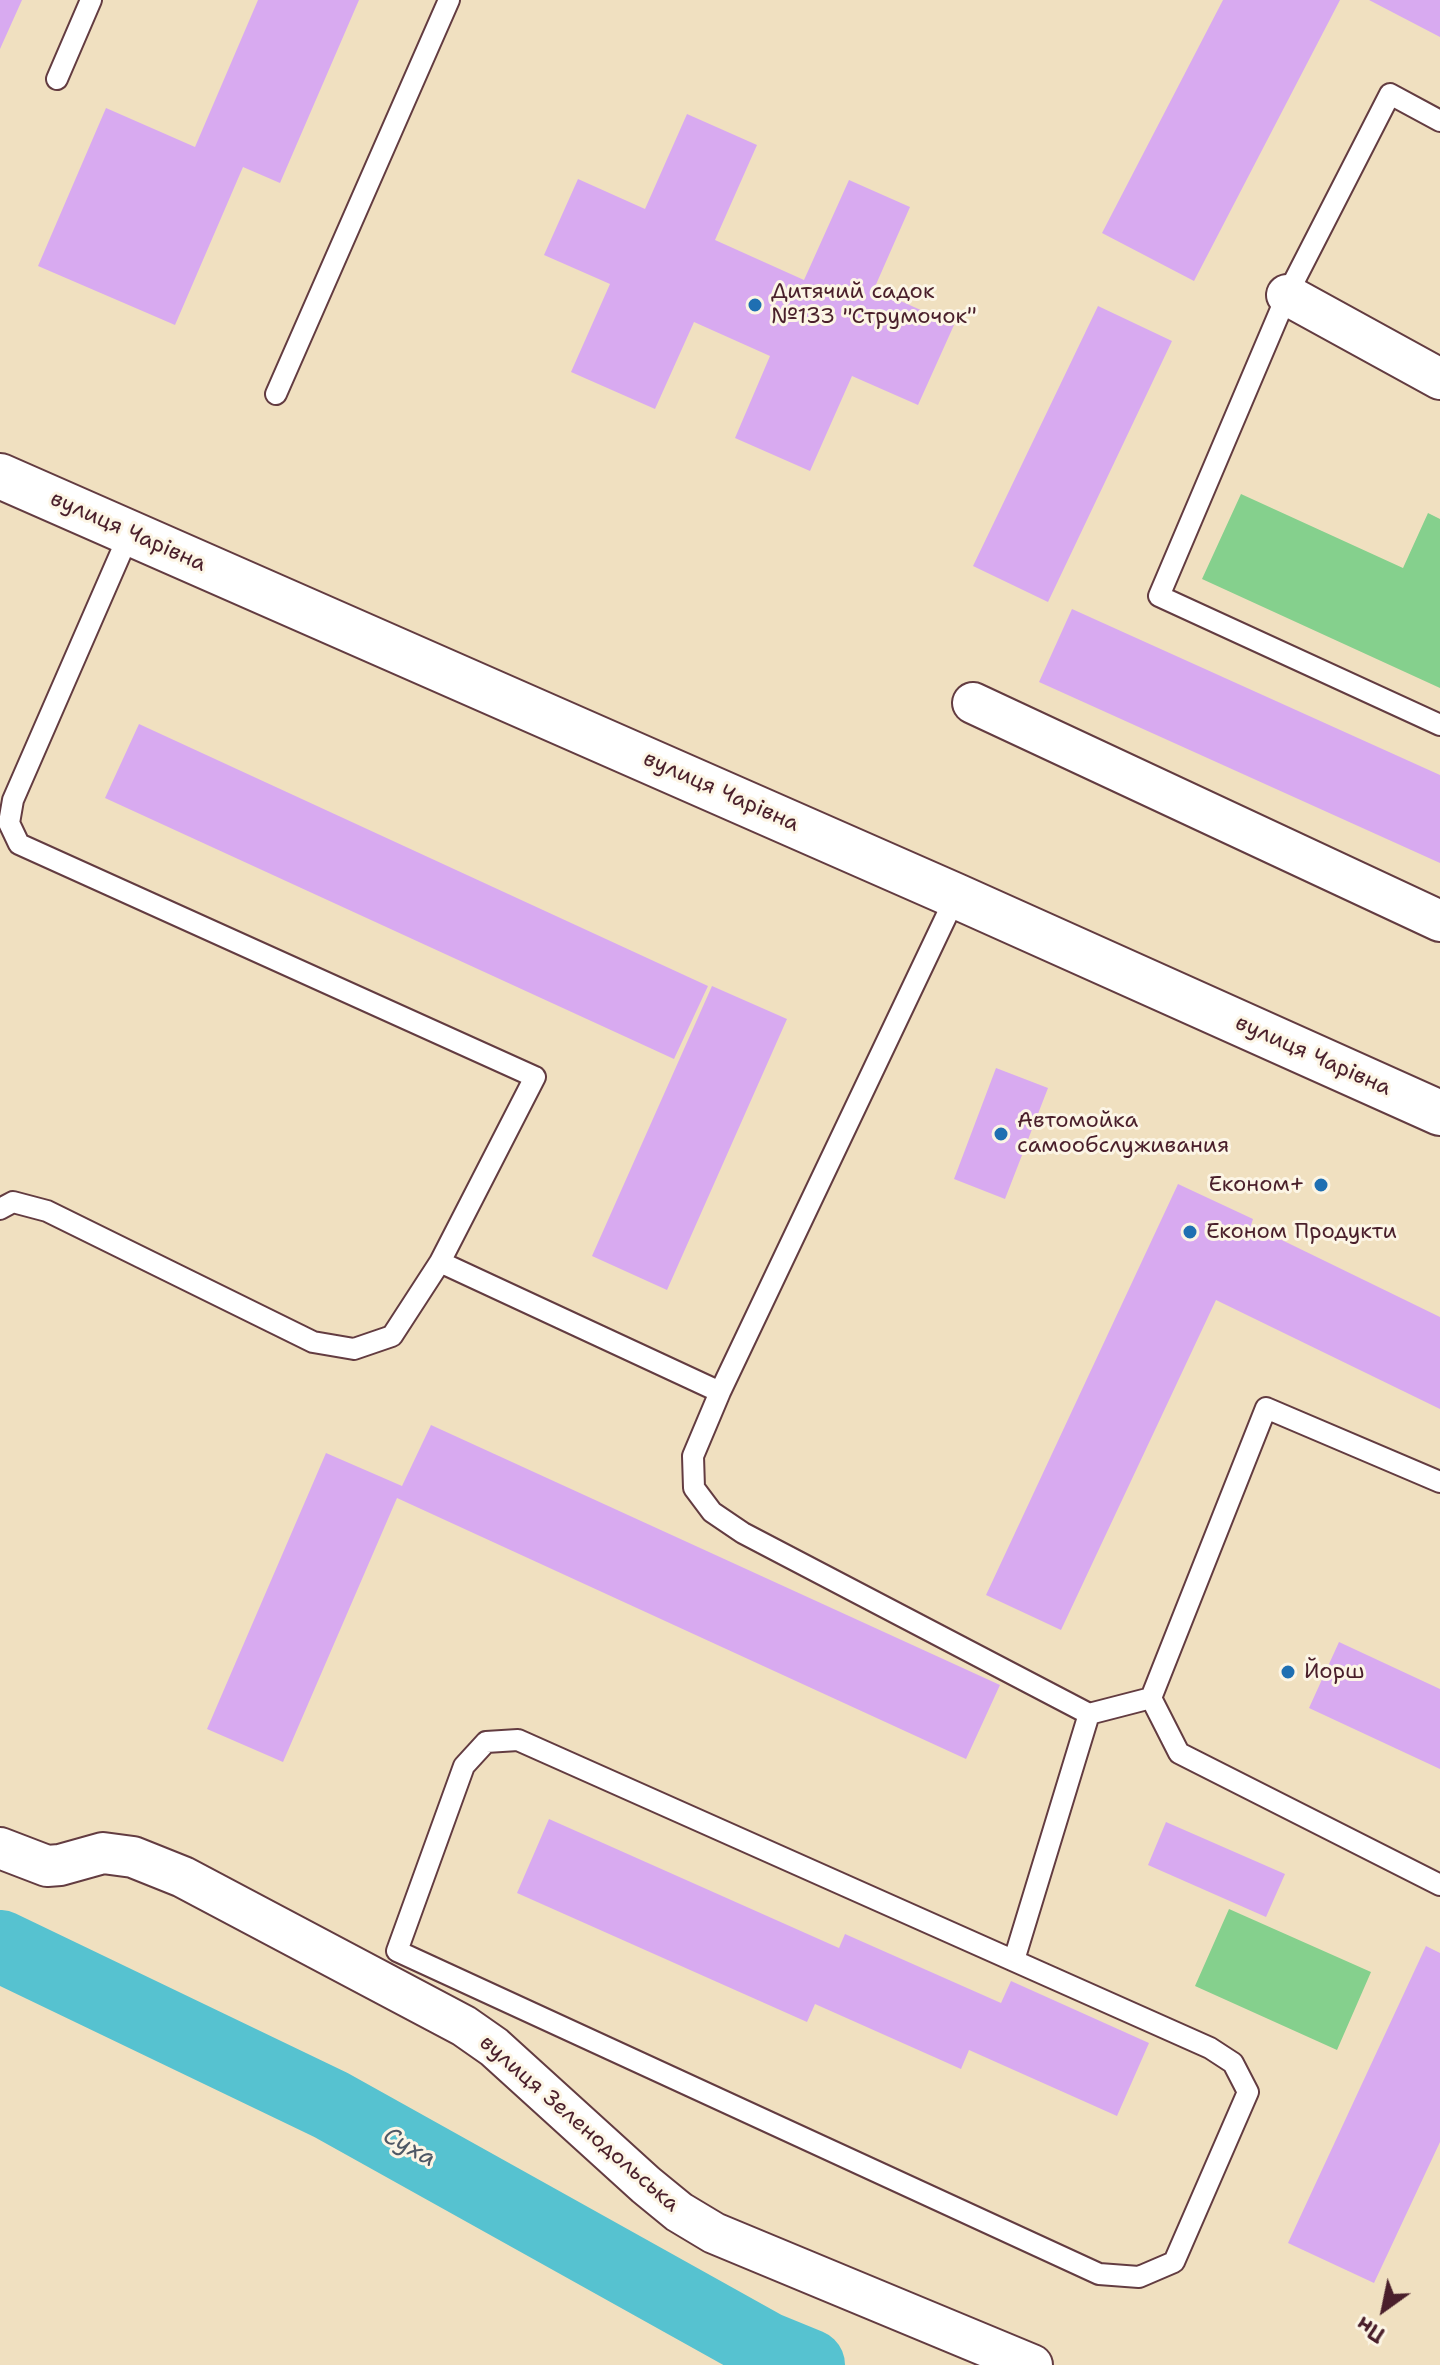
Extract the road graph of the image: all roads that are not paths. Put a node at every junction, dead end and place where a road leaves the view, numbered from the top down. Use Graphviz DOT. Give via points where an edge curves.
graph roads {
  1 [pos="91,0"];
  2 [pos="449,0"];
  3 [pos="57,79"];
  4 [pos="1440,121"];
  5 [pos="1287,295"];
  6 [pos="1440,379"];
  7 [pos="276,394"];
  8 [pos="0,476"];
  9 [pos="130,532"];
  10 [pos="973,703"];
  11 [pos="1440,725"];
  12 [pos="956,896"];
  13 [pos="1440,921"];
  14 [pos="1440,1113"];
  15 [pos="0,1209"];
  16 [pos="440,1262"];
  17 [pos="720,1392"];
  18 [pos="1440,1482"];
  19 [pos="1151,1698"];
  20 [pos="1089,1714"];
  21 [pos="0,1848"];
  22 [pos="1440,1885"];
  23 [pos="1014,1960"];
  24 [pos="389,1967"];
  25 [pos="1032,2365"];
  1 -- 3 [label="lane"];
  2 -- 7 [label="lane"];
  4 -- 5 [label="lane" via="1390,94"];
  5 -- 6 [label="street"];
  5 -- 11 [label="lane" via="1159,596"];
  8 -- 9 [label="street, вулиця Чарівна"];
  9 -- 12 [label="street, вулиця Чарівна"];
  9 -- 16 [label="lane" via="13,800 9,823 19,844 535,1077"];
  10 -- 13 [label="street"];
  12 -- 14 [label="street, вулиця Чарівна"];
  12 -- 17 [label="lane"];
  15 -- 16 [label="lane" via="13,1202 47,1211 313,1342 354,1349 392,1336"];
  16 -- 17 [label="lane"];
  17 -- 20 [label="lane" via="693,1456 694,1488 712,1512"];
  18 -- 19 [label="lane" via="1266,1408"];
  19 -- 20 [label="lane"];
  19 -- 22 [label="lane" via="1179,1753"];
  20 -- 23 [label="lane"];
  21 -- 24 [label="street, вулиця Зеленодольська" via="47,1866 103,1853 159,1866"];
  23 -- 24 [label="lane" via="518,1740 486,1742 464,1766"];
  23 -- 24 [label="lane" via="1233,2063 1248,2092 1174,2262 1139,2277 1099,2274"];
  24 -- 25 [label="street, вулиця Зеленодольська" via="494,2047 679,2212 714,2233"];
}
